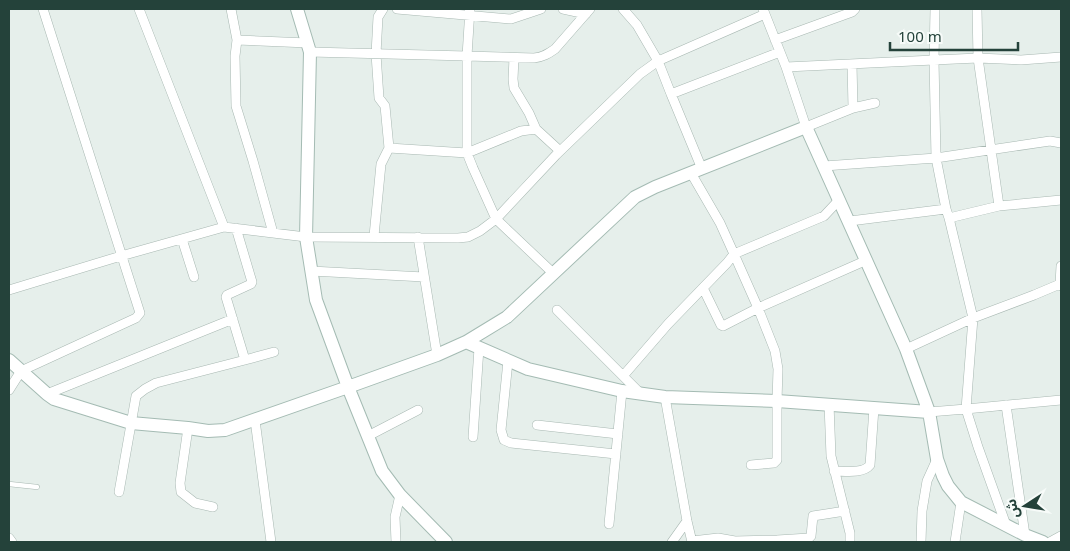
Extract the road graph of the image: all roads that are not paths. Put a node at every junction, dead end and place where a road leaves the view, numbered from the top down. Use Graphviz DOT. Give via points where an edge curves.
graph roads {
  1 [pos="43,9"];
  2 [pos="139,9"];
  3 [pos="231,9"];
  4 [pos="298,9"];
  5 [pos="382,9"];
  6 [pos="397,9"];
  7 [pos="541,9"];
  8 [pos="563,9"];
  9 [pos="623,9"];
  10 [pos="855,9"];
  11 [pos="935,9"];
  12 [pos="977,9"];
  13 [pos="588,11"];
  14 [pos="470,12"];
  15 [pos="764,12"];
  16 [pos="237,40"];
  17 [pos="775,40"];
  18 [pos="309,47"];
  19 [pos="780,52"];
  20 [pos="376,54"];
  21 [pos="467,56"];
  22 [pos="514,58"];
  23 [pos="978,58"];
  24 [pos="1061,58"];
  25 [pos="934,60"];
  26 [pos="658,61"];
  27 [pos="852,64"];
  28 [pos="786,67"];
  29 [pos="671,94"];
  30 [pos="875,102"];
  31 [pos="853,108"];
  32 [pos="806,127"];
  33 [pos="536,128"];
  34 [pos="1061,142"];
  35 [pos="388,148"];
  36 [pos="991,150"];
  37 [pos="560,151"];
  38 [pos="467,152"];
  39 [pos="936,158"];
  40 [pos="824,166"];
  41 [pos="697,171"];
  42 [pos="839,200"];
  43 [pos="1061,200"];
  44 [pos="999,206"];
  45 [pos="946,209"];
  46 [pos="949,218"];
  47 [pos="496,219"];
  48 [pos="850,221"];
  49 [pos="224,227"];
  50 [pos="236,228"];
  51 [pos="273,232"];
  52 [pos="374,236"];
  53 [pos="306,237"];
  54 [pos="418,237"];
  55 [pos="182,238"];
  56 [pos="734,254"];
  57 [pos="121,256"];
  58 [pos="867,260"];
  59 [pos="1061,266"];
  60 [pos="311,271"];
  61 [pos="554,274"];
  62 [pos="194,277"];
  63 [pos="424,277"];
  64 [pos="1061,284"];
  65 [pos="703,288"];
  66 [pos="9,290"];
  67 [pos="758,308"];
  68 [pos="557,310"];
  69 [pos="973,318"];
  70 [pos="233,319"];
  71 [pos="466,342"];
  72 [pos="479,348"];
  73 [pos="906,348"];
  74 [pos="274,352"];
  75 [pos="437,355"];
  76 [pos="9,360"];
  77 [pos="245,360"];
  78 [pos="508,361"];
  79 [pos="21,371"];
  80 [pos="623,376"];
  81 [pos="348,387"];
  82 [pos="9,390"];
  83 [pos="622,391"];
  84 [pos="47,394"];
  85 [pos="641,394"];
  86 [pos="665,397"];
  87 [pos="1061,400"];
  88 [pos="777,401"];
  89 [pos="829,404"];
  90 [pos="1006,405"];
  91 [pos="874,408"];
  92 [pos="966,409"];
  93 [pos="418,410"];
  94 [pos="928,412"];
  95 [pos="254,420"];
  96 [pos="131,423"];
  97 [pos="537,425"];
  98 [pos="188,428"];
  99 [pos="618,434"];
  100 [pos="368,436"];
  101 [pos="473,437"];
  102 [pos="616,454"];
  103 [pos="937,459"];
  104 [pos="751,465"];
  105 [pos="834,471"];
  106 [pos="9,484"];
  107 [pos="37,487"];
  108 [pos="119,492"];
  109 [pos="400,495"];
  110 [pos="961,502"];
  111 [pos="213,507"];
  112 [pos="845,511"];
  113 [pos="687,521"];
  114 [pos="609,524"];
  115 [pos="1006,525"];
  116 [pos="1061,536"];
  117 [pos="1027,538"];
  118 [pos="271,542"];
  119 [pos="396,542"];
  120 [pos="446,542"];
  121 [pos="672,542"];
  122 [pos="692,542"];
  123 [pos="850,542"];
  124 [pos="921,542"];
  125 [pos="956,542"];
  126 [pos="1043,542"];
  127 [pos="1050,542"];
  1 -- 57 [label="street"];
  2 -- 49 [label="street"];
  3 -- 16 [label="street"];
  4 -- 18 [label="street"];
  5 -- 20 [label="street" via="378,17"];
  6 -- 14 [label="street"];
  7 -- 14 [label="street" via="510,19"];
  8 -- 13 [label="street"];
  9 -- 26 [label="street" via="637,25"];
  10 -- 17 [label="street"];
  11 -- 25 [label="street"];
  12 -- 23 [label="street"];
  13 -- 22 [label="street" via="549,54"];
  14 -- 21 [label="street"];
  15 -- 17 [label="street"];
  15 -- 26 [label="street"];
  16 -- 18 [label="street"];
  16 -- 51 [label="street" via="236,106"];
  17 -- 19 [label="street"];
  18 -- 20 [label="street"];
  18 -- 53 [label="street"];
  19 -- 28 [label="street"];
  19 -- 29 [label="street"];
  20 -- 21 [label="street"];
  20 -- 35 [label="street" via="379,98 385,106"];
  21 -- 22 [label="street"];
  21 -- 38 [label="street"];
  22 -- 33 [label="street" via="514,88"];
  23 -- 24 [label="street"];
  23 -- 25 [label="street"];
  23 -- 36 [label="street"];
  25 -- 27 [label="street"];
  25 -- 39 [label="street"];
  26 -- 29 [label="street"];
  26 -- 37 [label="street" via="640,74"];
  27 -- 28 [label="street"];
  27 -- 31 [label="street"];
  28 -- 32 [label="street"];
  29 -- 41 [label="street"];
  30 -- 31 [label="street"];
  31 -- 32 [label="street"];
  32 -- 40 [label="street"];
  32 -- 41 [label="street"];
  33 -- 37 [label="street"];
  33 -- 38 [label="street"];
  34 -- 36 [label="street"];
  35 -- 38 [label="street"];
  35 -- 52 [label="street" via="381,164"];
  36 -- 39 [label="street"];
  36 -- 44 [label="street"];
  37 -- 47 [label="street"];
  38 -- 47 [label="street"];
  39 -- 40 [label="street"];
  39 -- 45 [label="street"];
  40 -- 42 [label="street"];
  41 -- 56 [label="street"];
  41 -- 61 [label="street" via="635,197"];
  42 -- 48 [label="street"];
  42 -- 56 [label="street" via="824,216"];
  43 -- 44 [label="street"];
  44 -- 46 [label="street"];
  45 -- 46 [label="street"];
  45 -- 48 [label="street"];
  46 -- 69 [label="street"];
  47 -- 54 [label="street" via="468,237"];
  47 -- 61 [label="street"];
  48 -- 58 [label="street"];
  49 -- 50 [label="street"];
  49 -- 55 [label="street"];
  50 -- 51 [label="street"];
  50 -- 70 [label="street" via="252,282 227,295"];
  51 -- 53 [label="street"];
  52 -- 53 [label="street"];
  52 -- 54 [label="street"];
  53 -- 60 [label="street"];
  54 -- 63 [label="street"];
  55 -- 57 [label="street"];
  55 -- 62 [label="street"];
  56 -- 65 [label="street"];
  56 -- 67 [label="street"];
  57 -- 66 [label="street"];
  57 -- 79 [label="street" via="140,314"];
  58 -- 67 [label="street"];
  58 -- 73 [label="street"];
  59 -- 64 [label="street"];
  60 -- 63 [label="street"];
  60 -- 81 [label="street" via="316,300"];
  61 -- 71 [label="street" via="507,317"];
  63 -- 75 [label="street"];
  64 -- 69 [label="street"];
  65 -- 67 [label="street" via="722,326"];
  65 -- 80 [label="street"];
  67 -- 88 [label="street" via="775,351"];
  68 -- 80 [label="street"];
  69 -- 73 [label="street"];
  69 -- 92 [label="street"];
  70 -- 77 [label="street"];
  70 -- 84 [label="street"];
  71 -- 72 [label="street"];
  71 -- 75 [label="street"];
  72 -- 78 [label="street"];
  72 -- 101 [label="street"];
  73 -- 94 [label="street"];
  74 -- 77 [label="street"];
  75 -- 81 [label="street"];
  76 -- 79 [label="street"];
  77 -- 96 [label="street" via="156,383 136,396"];
  78 -- 83 [label="street" via="528,369"];
  78 -- 102 [label="street" via="502,430 504,440"];
  79 -- 82 [label="street"];
  79 -- 84 [label="street"];
  80 -- 85 [label="street"];
  81 -- 95 [label="street"];
  81 -- 100 [label="street"];
  83 -- 85 [label="street"];
  83 -- 99 [label="street"];
  84 -- 96 [label="street"];
  85 -- 86 [label="street"];
  86 -- 88 [label="street"];
  86 -- 113 [label="street"];
  87 -- 90 [label="street"];
  88 -- 89 [label="street"];
  88 -- 104 [label="street" via="777,460"];
  89 -- 91 [label="street"];
  89 -- 105 [label="street"];
  90 -- 92 [label="street"];
  90 -- 117 [label="street"];
  91 -- 94 [label="street"];
  91 -- 105 [label="street" via="870,465 865,470"];
  92 -- 94 [label="street"];
  92 -- 115 [label="street"];
  93 -- 100 [label="street"];
  94 -- 103 [label="street"];
  95 -- 98 [label="street" via="225,430"];
  95 -- 118 [label="street"];
  96 -- 98 [label="street"];
  96 -- 108 [label="street"];
  97 -- 99 [label="street"];
  98 -- 111 [label="street" via="181,492 195,503"];
  99 -- 102 [label="street"];
  100 -- 109 [label="street" via="382,471"];
  102 -- 114 [label="street"];
  103 -- 110 [label="street" via="948,486"];
  103 -- 124 [label="street" via="927,481"];
  105 -- 112 [label="street"];
  106 -- 107 [label="lane"];
  109 -- 119 [label="street" via="395,517"];
  109 -- 120 [label="street"];
  110 -- 115 [label="street"];
  110 -- 125 [label="street"];
  112 -- 122 [label="street" via="813,516 809,538 735,541 718,538"];
  112 -- 123 [label="street"];
  113 -- 121 [label="street"];
  113 -- 122 [label="street"];
  115 -- 117 [label="street"];
  116 -- 127 [label="street"];
  117 -- 126 [label="street"];
}
